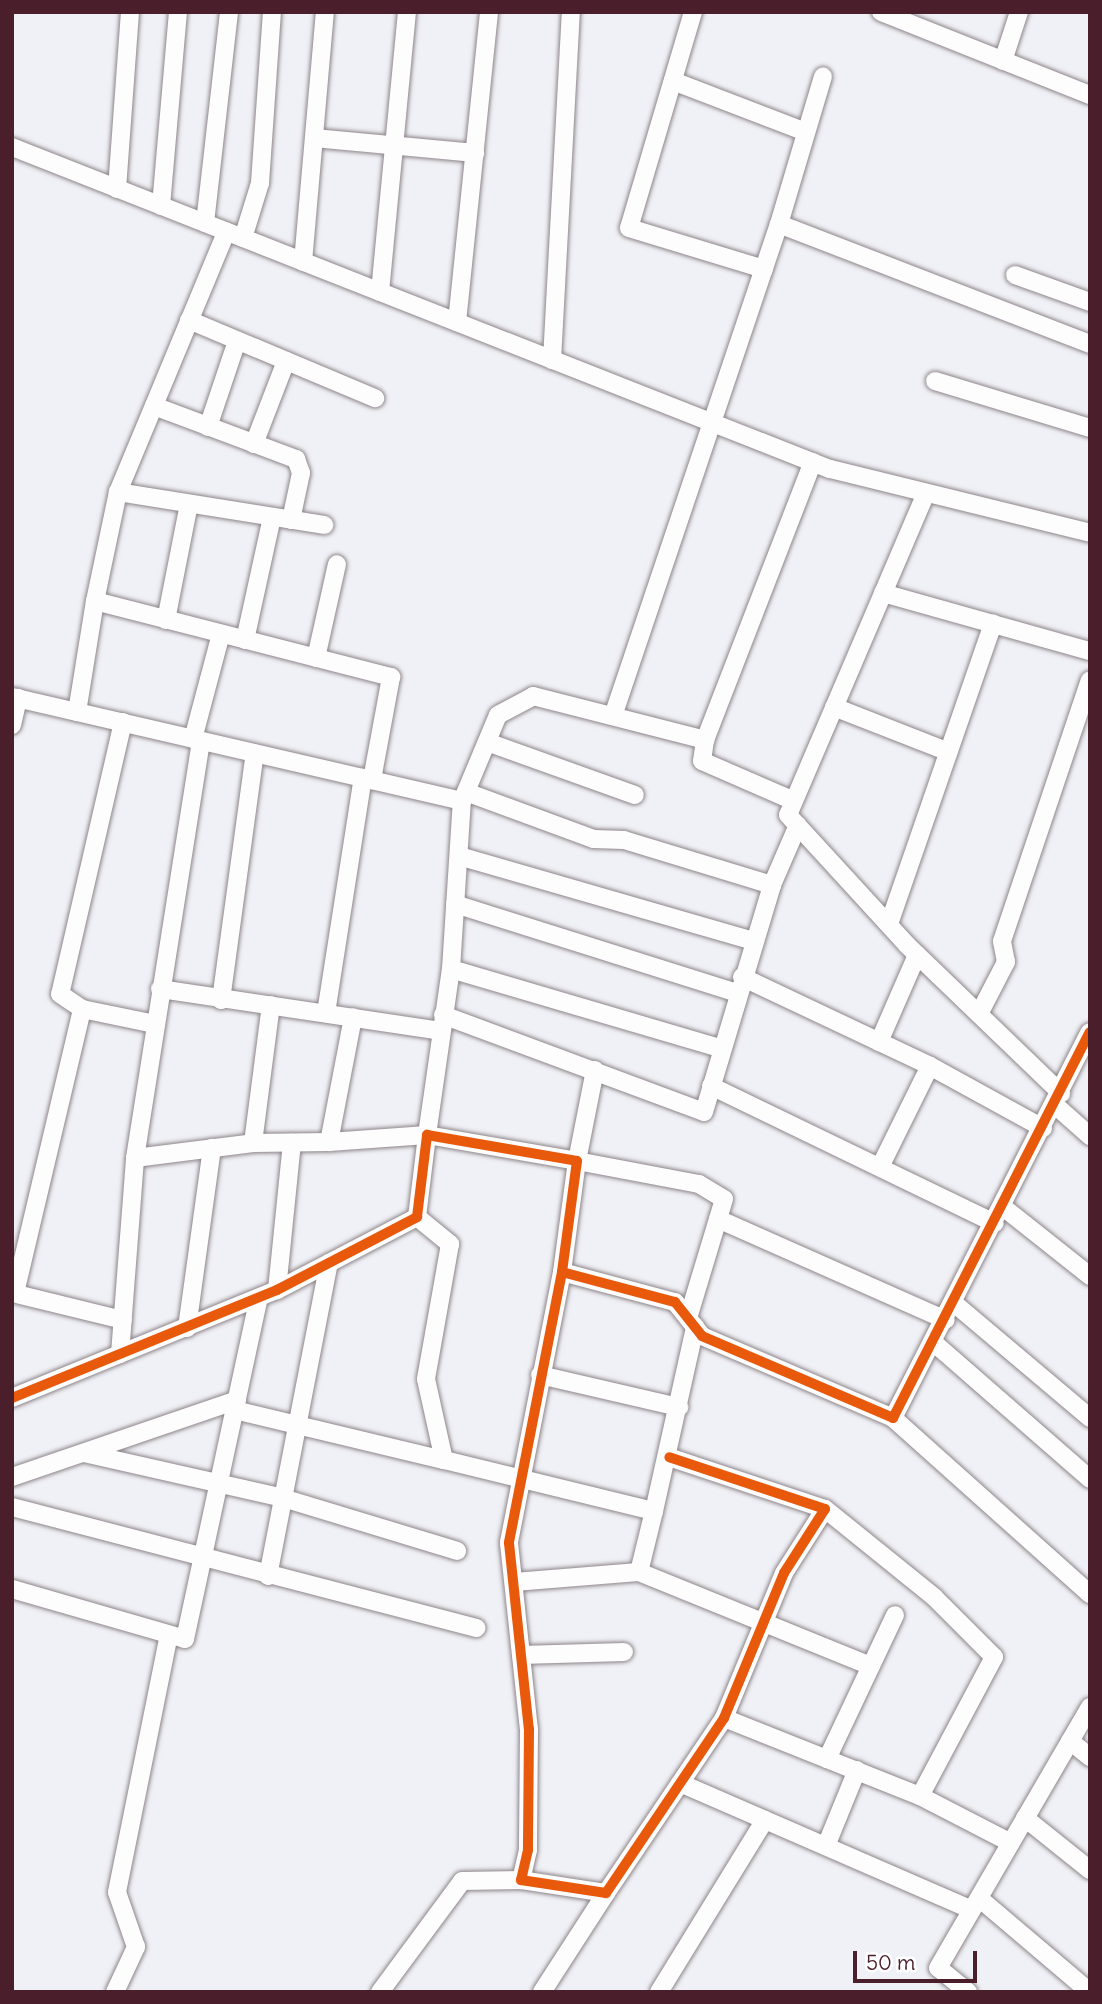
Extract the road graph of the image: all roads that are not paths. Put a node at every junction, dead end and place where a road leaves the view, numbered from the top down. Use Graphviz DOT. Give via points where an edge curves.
graph roads {
  1 [pos="130,12"];
  2 [pos="178,12"];
  3 [pos="229,12"];
  4 [pos="272,12"];
  5 [pos="325,12"];
  6 [pos="407,12"];
  7 [pos="489,12"];
  8 [pos="571,12"];
  9 [pos="693,12"];
  10 [pos="881,12"];
  11 [pos="1018,12"];
  12 [pos="923,20"];
  13 [pos="1003,61"];
  14 [pos="823,76"];
  15 [pos="673,80"];
  16 [pos="1090,95"];
  17 [pos="806,132"];
  18 [pos="314,138"];
  19 [pos="394,144"];
  20 [pos="12,147"];
  21 [pos="475,153"];
  22 [pos="117,188"];
  23 [pos="161,206"];
  24 [pos="205,223"];
  25 [pos="779,224"];
  26 [pos="234,235"];
  27 [pos="303,262"];
  28 [pos="764,269"];
  29 [pos="1015,275"];
  30 [pos="380,292"];
  31 [pos="1090,302"];
  32 [pos="189,320"];
  33 [pos="457,322"];
  34 [pos="237,341"];
  35 [pos="1090,344"];
  36 [pos="552,360"];
  37 [pos="286,361"];
  38 [pos="935,381"];
  39 [pos="375,398"];
  40 [pos="154,406"];
  41 [pos="714,423"];
  42 [pos="208,427"];
  43 [pos="1090,428"];
  44 [pos="254,444"];
  45 [pos="813,462"];
  46 [pos="118,492"];
  47 [pos="926,493"];
  48 [pos="189,504"];
  49 [pos="272,517"];
  50 [pos="291,520"];
  51 [pos="324,525"];
  52 [pos="1090,533"];
  53 [pos="337,564"];
  54 [pos="883,593"];
  55 [pos="95,601"];
  56 [pos="166,620"];
  57 [pos="993,624"];
  58 [pos="221,634"];
  59 [pos="245,640"];
  60 [pos="1090,651"];
  61 [pos="316,658"];
  62 [pos="1090,680"];
  63 [pos="15,698"];
  64 [pos="834,707"];
  65 [pos="77,712"];
  66 [pos="613,716"];
  67 [pos="123,722"];
  68 [pos="12,724"];
  69 [pos="197,740"];
  70 [pos="705,740"];
  71 [pos="487,742"];
  72 [pos="948,752"];
  73 [pos="255,753"];
  74 [pos="368,779"];
  75 [pos="635,795"];
  76 [pos="464,797"];
  77 [pos="794,801"];
  78 [pos="798,825"];
  79 [pos="458,856"];
  80 [pos="772,885"];
  81 [pos="455,904"];
  82 [pos="888,924"];
  83 [pos="754,941"];
  84 [pos="917,955"];
  85 [pos="451,969"];
  86 [pos="740,985"];
  87 [pos="160,989"];
  88 [pos="221,1000"];
  89 [pos="271,1005"];
  90 [pos="82,1009"];
  91 [pos="326,1013"];
  92 [pos="979,1014"];
  93 [pos="353,1017"];
  94 [pos="441,1023"];
  95 [pos="155,1024"];
  96 [pos="879,1042"];
  97 [pos="1088,1042"];
  98 [pos="722,1049"];
  99 [pos="930,1066"];
  100 [pos="595,1070"];
  101 [pos="712,1086"];
  102 [pos="1058,1099"];
  103 [pos="1043,1128"];
  104 [pos="427,1135"];
  105 [pos="1090,1136"];
  106 [pos="329,1142"];
  107 [pos="253,1143"];
  108 [pos="292,1143"];
  109 [pos="212,1148"];
  110 [pos="135,1158"];
  111 [pos="577,1161"];
  112 [pos="880,1167"];
  113 [pos="999,1215"];
  114 [pos="417,1217"];
  115 [pos="718,1219"];
  116 [pos="329,1263"];
  117 [pos="562,1272"];
  118 [pos="1090,1276"];
  119 [pos="277,1290"];
  120 [pos="14,1293"];
  121 [pos="259,1298"];
  122 [pos="955,1304"];
  123 [pos="123,1320"];
  124 [pos="946,1320"];
  125 [pos="691,1322"];
  126 [pos="187,1328"];
  127 [pos="933,1342"];
  128 [pos="120,1354"];
  129 [pos="540,1375"];
  130 [pos="12,1398"];
  131 [pos="236,1405"];
  132 [pos="679,1407"];
  133 [pos="893,1418"];
  134 [pos="1090,1418"];
  135 [pos="299,1423"];
  136 [pos="84,1453"];
  137 [pos="669,1457"];
  138 [pos="444,1460"];
  139 [pos="12,1477"];
  140 [pos="519,1478"];
  141 [pos="1090,1479"];
  142 [pos="219,1484"];
  143 [pos="283,1498"];
  144 [pos="12,1507"];
  145 [pos="825,1509"];
  146 [pos="654,1511"];
  147 [pos="457,1550"];
  148 [pos="203,1559"];
  149 [pos="639,1572"];
  150 [pos="268,1576"];
  151 [pos="514,1583"];
  152 [pos="12,1589"];
  153 [pos="1090,1594"];
  154 [pos="895,1615"];
  155 [pos="763,1623"];
  156 [pos="476,1628"];
  157 [pos="169,1635"];
  158 [pos="624,1652"];
  159 [pos="521,1655"];
  160 [pos="871,1666"];
  161 [pos="1090,1707"];
  162 [pos="724,1718"];
  163 [pos="1070,1741"];
  164 [pos="1090,1757"];
  165 [pos="827,1759"];
  166 [pos="857,1770"];
  167 [pos="680,1783"];
  168 [pos="920,1796"];
  169 [pos="1025,1818"];
  170 [pos="765,1819"];
  171 [pos="1011,1843"];
  172 [pos="826,1846"];
  173 [pos="1090,1870"];
  174 [pos="521,1880"];
  175 [pos="606,1893"];
  176 [pos="976,1904"];
  177 [pos="115,1992"];
  178 [pos="380,1992"];
  179 [pos="542,1992"];
  180 [pos="659,1992"];
  181 [pos="968,1992"];
  182 [pos="1090,1992"];
  1 -- 22 [label="street"];
  2 -- 23 [label="street"];
  3 -- 24 [label="street"];
  4 -- 26 [label="street" via="260,183"];
  5 -- 18 [label="street"];
  6 -- 19 [label="street"];
  7 -- 21 [label="street"];
  8 -- 36 [label="street"];
  9 -- 15 [label="street"];
  10 -- 12 [label="street"];
  11 -- 13 [label="street"];
  12 -- 13 [label="street"];
  13 -- 16 [label="street"];
  14 -- 17 [label="street"];
  15 -- 17 [label="street"];
  15 -- 28 [label="street" via="629,228"];
  17 -- 25 [label="street"];
  18 -- 19 [label="street"];
  18 -- 27 [label="street"];
  19 -- 21 [label="street"];
  19 -- 30 [label="street"];
  20 -- 22 [label="street"];
  21 -- 33 [label="street"];
  22 -- 23 [label="street"];
  23 -- 24 [label="street"];
  24 -- 26 [label="street"];
  25 -- 28 [label="street"];
  25 -- 35 [label="street"];
  26 -- 27 [label="street"];
  26 -- 32 [label="street"];
  27 -- 30 [label="street"];
  28 -- 41 [label="street"];
  29 -- 31 [label="street"];
  30 -- 33 [label="street"];
  32 -- 34 [label="street"];
  32 -- 40 [label="street"];
  33 -- 36 [label="street"];
  34 -- 37 [label="street"];
  34 -- 42 [label="street"];
  36 -- 41 [label="street"];
  37 -- 39 [label="street"];
  37 -- 44 [label="street"];
  38 -- 43 [label="street"];
  40 -- 42 [label="street"];
  40 -- 46 [label="street"];
  41 -- 45 [label="street"];
  41 -- 66 [label="street"];
  42 -- 44 [label="street"];
  44 -- 50 [label="street" via="300,465"];
  45 -- 47 [label="street"];
  45 -- 70 [label="street"];
  46 -- 48 [label="street"];
  46 -- 55 [label="street"];
  47 -- 52 [label="street"];
  47 -- 54 [label="street"];
  48 -- 49 [label="street"];
  48 -- 56 [label="street"];
  49 -- 50 [label="street"];
  49 -- 59 [label="street"];
  50 -- 51 [label="street"];
  53 -- 61 [label="street"];
  54 -- 57 [label="street"];
  54 -- 64 [label="street"];
  55 -- 56 [label="street"];
  55 -- 65 [label="street"];
  56 -- 58 [label="street"];
  57 -- 60 [label="street"];
  57 -- 72 [label="street"];
  58 -- 59 [label="street"];
  58 -- 69 [label="street"];
  59 -- 61 [label="street"];
  61 -- 74 [label="street" via="391,677"];
  62 -- 92 [label="street" via="1002,941 1006,962"];
  63 -- 65 [label="street"];
  63 -- 68 [label="street"];
  64 -- 72 [label="street"];
  64 -- 77 [label="street"];
  65 -- 67 [label="street"];
  66 -- 70 [label="street"];
  66 -- 71 [label="street" via="533,696 498,715"];
  67 -- 69 [label="street"];
  67 -- 90 [label="street" via="60,994"];
  69 -- 73 [label="street"];
  69 -- 87 [label="street"];
  70 -- 77 [label="street" via="702,761"];
  71 -- 75 [label="street"];
  71 -- 76 [label="street"];
  72 -- 82 [label="street"];
  73 -- 74 [label="street"];
  73 -- 88 [label="street"];
  74 -- 76 [label="street"];
  74 -- 91 [label="street"];
  76 -- 79 [label="street"];
  76 -- 80 [label="street" via="594,839 624,840"];
  77 -- 78 [label="street" via="788,815"];
  78 -- 80 [label="street"];
  78 -- 82 [label="street"];
  79 -- 81 [label="street"];
  79 -- 83 [label="street"];
  80 -- 83 [label="street"];
  81 -- 85 [label="street"];
  81 -- 86 [label="street"];
  82 -- 84 [label="street"];
  83 -- 86 [label="street"];
  84 -- 92 [label="street"];
  84 -- 96 [label="street"];
  85 -- 94 [label="street"];
  85 -- 98 [label="street"];
  86 -- 96 [label="street"];
  86 -- 98 [label="street"];
  87 -- 88 [label="street"];
  87 -- 95 [label="street"];
  88 -- 89 [label="street"];
  89 -- 91 [label="street"];
  89 -- 107 [label="street"];
  90 -- 95 [label="street"];
  90 -- 120 [label="street"];
  91 -- 93 [label="street"];
  92 -- 102 [label="street"];
  93 -- 94 [label="street"];
  93 -- 106 [label="street"];
  94 -- 100 [label="street"];
  94 -- 104 [label="street"];
  95 -- 110 [label="street"];
  96 -- 99 [label="street"];
  97 -- 102 [label="street"];
  98 -- 101 [label="street"];
  99 -- 103 [label="street"];
  99 -- 112 [label="street"];
  100 -- 101 [label="street" via="704,1112"];
  100 -- 111 [label="street"];
  101 -- 112 [label="street"];
  102 -- 103 [label="street"];
  102 -- 105 [label="street"];
  103 -- 113 [label="street"];
  104 -- 106 [label="street"];
  104 -- 111 [label="street"];
  104 -- 114 [label="street"];
  106 -- 108 [label="street"];
  107 -- 108 [label="street"];
  107 -- 109 [label="street"];
  108 -- 119 [label="street"];
  109 -- 110 [label="street"];
  109 -- 126 [label="street"];
  110 -- 123 [label="street"];
  111 -- 115 [label="street" via="699,1184 724,1199"];
  111 -- 117 [label="street"];
  112 -- 113 [label="street"];
  113 -- 118 [label="street"];
  113 -- 122 [label="street"];
  114 -- 116 [label="street"];
  114 -- 138 [label="street" via="450,1244 426,1379"];
  115 -- 124 [label="street"];
  115 -- 125 [label="street"];
  116 -- 119 [label="street"];
  116 -- 135 [label="street"];
  117 -- 125 [label="street" via="675,1302"];
  117 -- 129 [label="street"];
  119 -- 121 [label="street"];
  120 -- 123 [label="street"];
  121 -- 126 [label="street"];
  121 -- 131 [label="street"];
  122 -- 124 [label="street"];
  122 -- 134 [label="street"];
  123 -- 128 [label="street"];
  124 -- 127 [label="street"];
  125 -- 132 [label="street"];
  125 -- 133 [label="street" via="702,1336"];
  126 -- 128 [label="street"];
  127 -- 133 [label="street"];
  127 -- 141 [label="street"];
  128 -- 130 [label="street"];
  129 -- 132 [label="street"];
  129 -- 140 [label="street"];
  131 -- 135 [label="street"];
  131 -- 136 [label="street"];
  131 -- 142 [label="street"];
  132 -- 137 [label="street"];
  133 -- 153 [label="street"];
  135 -- 138 [label="street"];
  135 -- 143 [label="street"];
  136 -- 139 [label="street"];
  136 -- 142 [label="street"];
  137 -- 145 [label="street"];
  137 -- 146 [label="street"];
  138 -- 140 [label="street"];
  140 -- 146 [label="street"];
  140 -- 151 [label="street" via="509,1543"];
  142 -- 143 [label="street"];
  142 -- 148 [label="street"];
  143 -- 147 [label="street"];
  143 -- 150 [label="street"];
  144 -- 148 [label="street"];
  145 -- 155 [label="street" via="784,1573"];
  145 -- 168 [label="street" via="934,1597 994,1657"];
  146 -- 149 [label="street"];
  148 -- 150 [label="street"];
  148 -- 157 [label="street" via="185,1639"];
  149 -- 151 [label="street"];
  149 -- 155 [label="street"];
  150 -- 156 [label="street"];
  151 -- 159 [label="street"];
  152 -- 157 [label="street"];
  154 -- 160 [label="street"];
  155 -- 160 [label="street"];
  155 -- 162 [label="street"];
  157 -- 177 [label="street" via="117,1892 136,1947"];
  158 -- 159 [label="street"];
  159 -- 174 [label="street" via="529,1729 528,1850"];
  160 -- 165 [label="street"];
  161 -- 163 [label="street"];
  162 -- 165 [label="street"];
  162 -- 167 [label="street"];
  163 -- 164 [label="street"];
  163 -- 169 [label="street"];
  165 -- 166 [label="street"];
  166 -- 168 [label="street"];
  166 -- 172 [label="street"];
  167 -- 170 [label="street"];
  167 -- 175 [label="street"];
  168 -- 171 [label="street"];
  169 -- 171 [label="street"];
  169 -- 173 [label="street"];
  170 -- 172 [label="street"];
  170 -- 180 [label="street"];
  171 -- 176 [label="street"];
  172 -- 176 [label="street"];
  174 -- 175 [label="street"];
  174 -- 178 [label="street" via="462,1881"];
  175 -- 179 [label="street"];
  176 -- 181 [label="street" via="938,1968"];
  176 -- 182 [label="street"];
}
